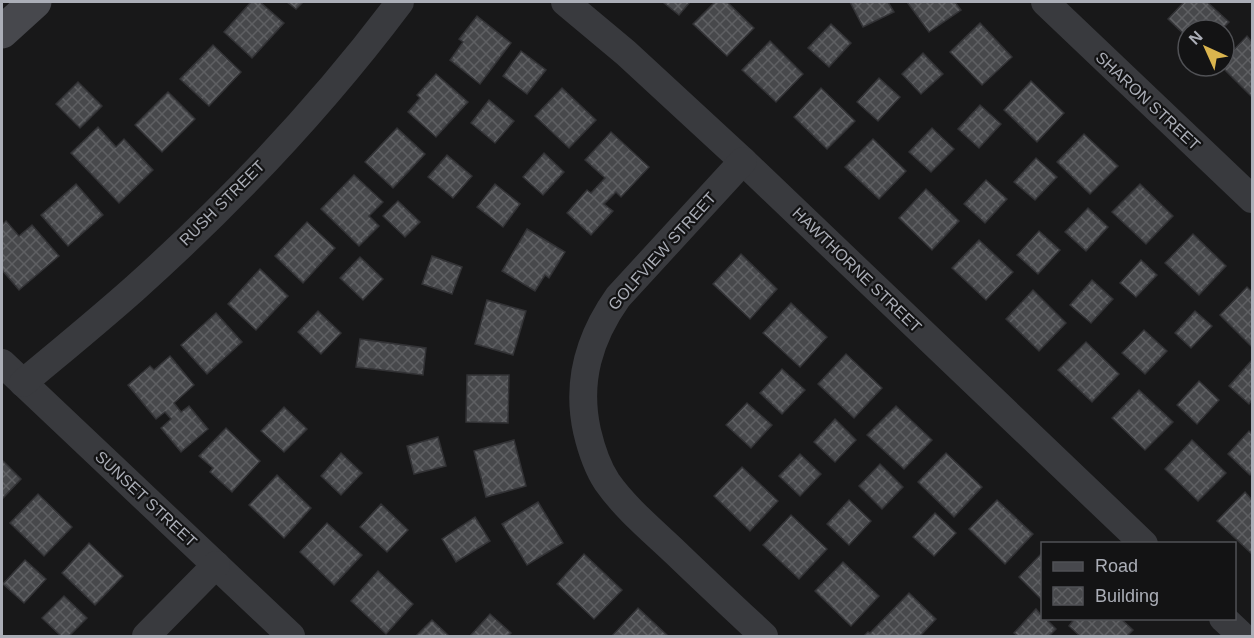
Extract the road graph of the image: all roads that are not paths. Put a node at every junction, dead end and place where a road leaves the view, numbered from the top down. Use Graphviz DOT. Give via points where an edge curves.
graph roads {
  1 [pos="35,2"];
  2 [pos="400,2"];
  3 [pos="565,2"];
  4 [pos="1045,2"];
  5 [pos="2,32"];
  6 [pos="743,161"];
  7 [pos="1252,199"];
  8 [pos="2,363"];
  9 [pos="23,383"];
  10 [pos="1143,542"];
  11 [pos="216,565"];
  12 [pos="1225,620"];
  13 [pos="146,636"];
  14 [pos="291,636"];
  15 [pos="764,636"];
  16 [pos="1242,636"];
  1 -- 5 [label="main road"];
  2 -- 9 [label="street, RUSH STREET" via="252,175 133,290"];
  3 -- 6 [label="street, HAWTHORNE STREET"];
  4 -- 7 [label="street, SHARON STREET"];
  6 -- 10 [label="street, HAWTHORNE STREET"];
  6 -- 15 [label="street, GOLFVIEW STREET" via="605,315 583,376 583,412 591,448 606,480 629,509"];
  8 -- 9 [label="street, SUNSET STREET"];
  9 -- 11 [label="street, SUNSET STREET"];
  11 -- 13 [label="street"];
  11 -- 14 [label="street, SUNSET STREET"];
  12 -- 16 [label="street"];
}
